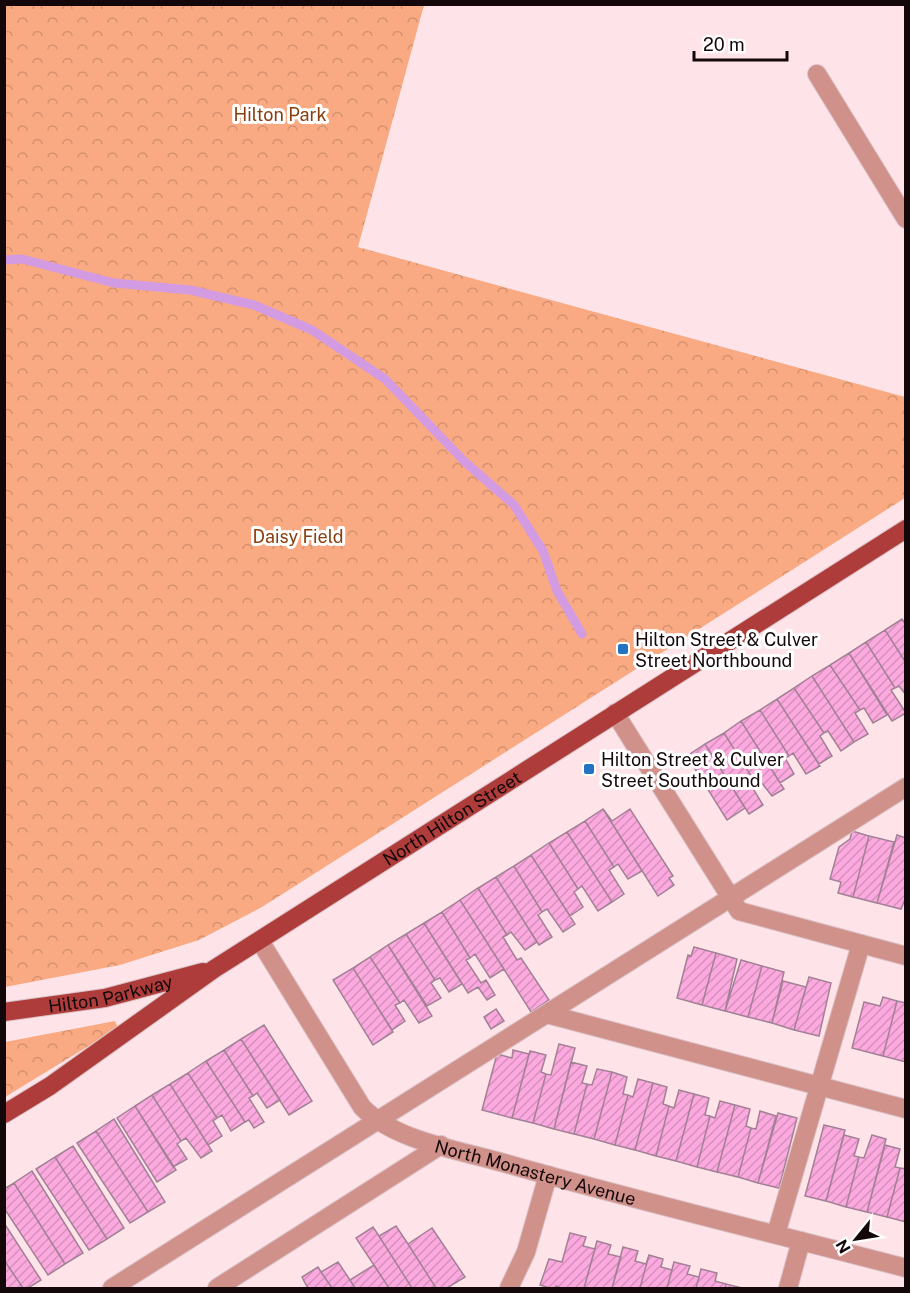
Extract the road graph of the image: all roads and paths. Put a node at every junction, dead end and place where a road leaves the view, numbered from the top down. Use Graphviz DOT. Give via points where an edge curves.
graph roads {
  1 [pos="817,74"];
  2 [pos="906,219"];
  3 [pos="906,529"];
  4 [pos="615,713"];
  5 [pos="904,789"];
  6 [pos="730,897"];
  7 [pos="260,941"];
  8 [pos="861,944"];
  9 [pos="906,956"];
  10 [pos="214,969"];
  11 [pos="73,1002"];
  12 [pos="4,1012"];
  13 [pos="547,1014"];
  14 [pos="4,1021"];
  15 [pos="819,1086"];
  16 [pos="906,1109"];
  17 [pos="4,1114"];
  18 [pos="376,1121"];
  19 [pos="441,1145"];
  20 [pos="548,1175"];
  21 [pos="776,1234"];
  22 [pos="801,1241"];
  23 [pos="906,1268"];
  24 [pos="112,1288"];
  25 [pos="217,1288"];
  26 [pos="508,1288"];
  27 [pos="788,1288"];
  1 -- 2 [label="street"];
  3 -- 4 [label="main road, North Hilton Street"];
  4 -- 6 [label="street"];
  4 -- 7 [label="main road, North Hilton Street"];
  5 -- 6 [label="street"];
  6 -- 8 [label="street" via="739,911"];
  6 -- 13 [label="street"];
  7 -- 10 [label="main road, North Hilton Street"];
  7 -- 18 [label="street, North Monastery Avenue" via="362,1107"];
  8 -- 9 [label="street"];
  8 -- 15 [label="street"];
  10 -- 11 [label="main road, Hilton Parkway" via="105,998"];
  10 -- 17 [label="main road, North Hilton Street" via="50,1086"];
  11 -- 12 [label="main road, Hilton Parkway"];
  11 -- 14 [label="main road"];
  13 -- 15 [label="street"];
  13 -- 18 [label="street"];
  15 -- 16 [label="street"];
  15 -- 21 [label="street"];
  18 -- 19 [label="street, North Monastery Avenue"];
  18 -- 24 [label="street"];
  19 -- 20 [label="street, North Monastery Avenue"];
  19 -- 25 [label="street"];
  20 -- 21 [label="street, North Monastery Avenue"];
  20 -- 26 [label="street" via="526,1252"];
  21 -- 22 [label="street, North Monastery Avenue"];
  22 -- 23 [label="street, North Monastery Avenue"];
  22 -- 27 [label="street"];
}
